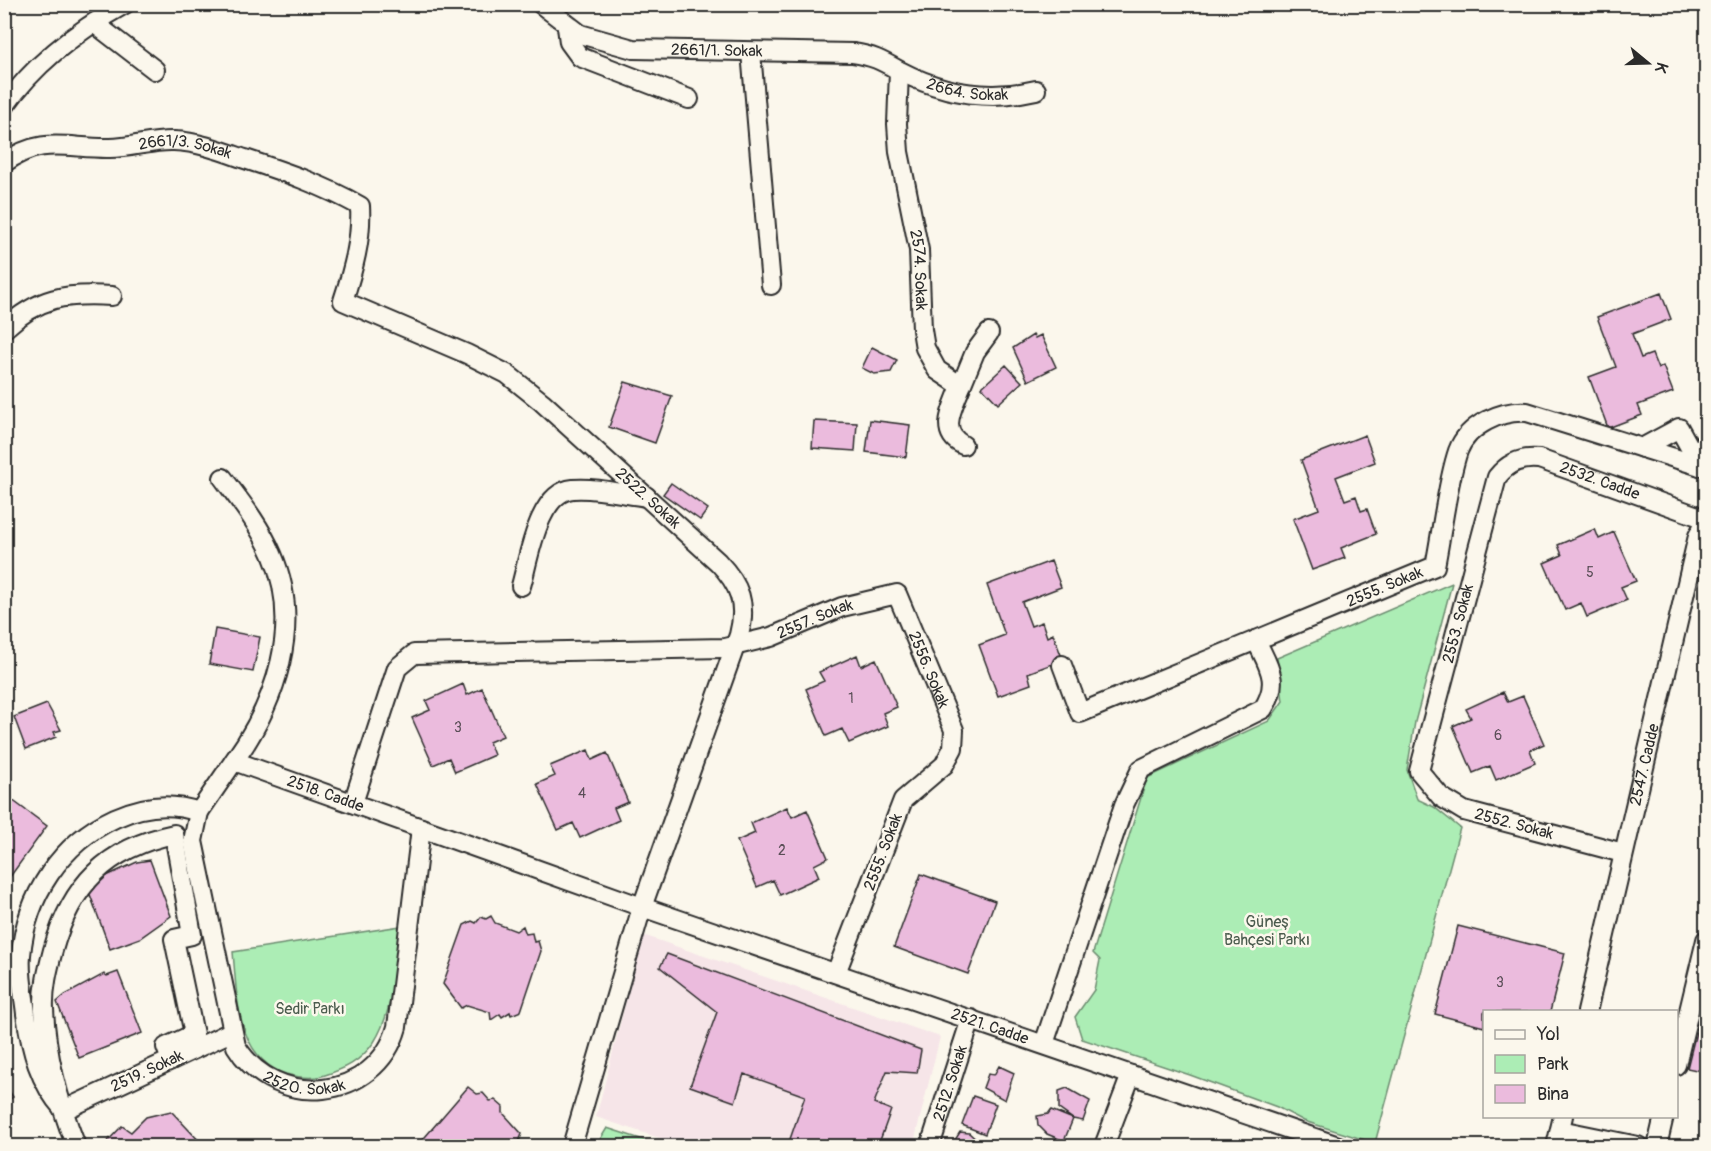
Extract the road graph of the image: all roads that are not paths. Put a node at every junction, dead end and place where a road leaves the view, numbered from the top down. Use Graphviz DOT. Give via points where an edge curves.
graph roads {
  1 [pos="125,4"];
  2 [pos="542,4"];
  3 [pos="94,23"];
  4 [pos="567,27"];
  5 [pos="751,52"];
  6 [pos="155,70"];
  7 [pos="899,71"];
  8 [pos="1036,90"];
  9 [pos="689,99"];
  10 [pos="4,107"];
  11 [pos="4,163"];
  12 [pos="360,206"];
  13 [pos="771,285"];
  14 [pos="112,296"];
  15 [pos="4,329"];
  16 [pos="989,333"];
  17 [pos="961,386"];
  18 [pos="1707,440"];
  19 [pos="963,445"];
  20 [pos="1642,448"];
  21 [pos="1700,466"];
  22 [pos="1497,477"];
  23 [pos="223,478"];
  24 [pos="646,497"];
  25 [pos="1707,520"];
  26 [pos="521,586"];
  27 [pos="897,594"];
  28 [pos="1256,640"];
  29 [pos="735,646"];
  30 [pos="1062,665"];
  31 [pos="953,748"];
  32 [pos="234,761"];
  33 [pos="1419,771"];
  34 [pos="353,803"];
  35 [pos="199,812"];
  36 [pos="421,828"];
  37 [pos="1623,853"];
  38 [pos="642,906"];
  39 [pos="1707,940"];
  40 [pos="836,973"];
  41 [pos="1702,982"];
  42 [pos="1587,1010"];
  43 [pos="971,1018"];
  44 [pos="231,1032"];
  45 [pos="1044,1044"];
  46 [pos="171,1060"];
  47 [pos="1678,1062"];
  48 [pos="1131,1075"];
  49 [pos="64,1110"];
  50 [pos="1664,1118"];
  51 [pos="1560,1131"];
  52 [pos="76,1146"];
  53 [pos="572,1146"];
  54 [pos="930,1146"];
  55 [pos="1104,1146"];
  56 [pos="1338,1146"];
  57 [pos="1638,1146"];
  58 [pos="1657,1146"];
  1 -- 3 [label="street"];
  2 -- 4 [label="street, 2661/1. Sokak"];
  3 -- 6 [label="street"];
  3 -- 10 [label="street" via="40,66"];
  4 -- 5 [label="street, 2661/1. Sokak" via="605,43 643,51"];
  4 -- 9 [label="street" via="571,49 580,57"];
  5 -- 7 [label="street, 2661/1. Sokak" via="853,53 880,59"];
  5 -- 13 [label="street"];
  7 -- 8 [label="street, 2664. Sokak" via="970,95 1011,96"];
  7 -- 17 [label="street, 2574. Sokak" via="899,152 919,250 925,348 937,370"];
  11 -- 12 [label="street, 2661/3. Sokak" via="35,146 49,144 109,148 155,141 186,142 304,179"];
  12 -- 24 [label="street, 2522. Sokak" via="360,235 344,301 507,374"];
  14 -- 15 [label="street" via="52,298 36,304"];
  16 -- 17 [label="street" via="975,352"];
  17 -- 19 [label="street" via="948,428 951,436"];
  18 -- 21 [label="street"];
  20 -- 21 [label="street, 2555. Sokak"];
  20 -- 21 [label="street" via="1679,428"];
  20 -- 28 [label="street, 2555. Sokak" via="1527,412 1495,416 1473,431 1459,450 1436,566"];
  22 -- 25 [label="street, 2532. Cadde" via="1515,461 1539,459"];
  22 -- 33 [label="street, 2553. Sokak"];
  23 -- 32 [label="street" via="245,506 273,556 286,616 285,645 266,706"];
  24 -- 26 [label="street" via="584,489 558,494 540,519"];
  24 -- 29 [label="street, 2522. Sokak" via="736,583 744,608"];
  25 -- 37 [label="street, 2547. Cadde" via="1698,536"];
  27 -- 29 [label="street, 2557. Sokak" via="842,608 771,637"];
  27 -- 31 [label="street, 2556. Sokak" via="954,730"];
  28 -- 30 [label="street, 2555. Sokak" via="1080,713"];
  28 -- 45 [label="street" via="1273,679 1263,708 1141,769 1135,777"];
  29 -- 34 [label="street, 2557. Sokak" via="695,650 414,654 397,668"];
  29 -- 38 [label="street, 2522. Sokak"];
  31 -- 40 [label="street, 2555. Sokak" via="940,769 903,800"];
  32 -- 34 [label="street, 2518. Cadde"];
  32 -- 35 [label="street"];
  33 -- 37 [label="street, 2552. Sokak" via="1441,797 1464,811"];
  34 -- 36 [label="street, 2518. Cadde"];
  35 -- 44 [label="street, 2520. Sokak" via="193,841"];
  35 -- 49 [label="street" via="184,807 145,807 102,824 80,838 59,859 32,906 24,930 22,982 31,1041 42,1080"];
  36 -- 38 [label="street, 2518. Cadde"];
  36 -- 44 [label="street, 2520. Sokak" via="397,1027 384,1057 345,1084 299,1089 276,1082 253,1068"];
  37 -- 42 [label="street, 2547. Cadde"];
  38 -- 40 [label="street, 2521. Cadde"];
  38 -- 53 [label="street"];
  39 -- 41 [label="street"];
  40 -- 43 [label="street, 2521. Cadde"];
  41 -- 47 [label="street"];
  43 -- 45 [label="street, 2521. Cadde"];
  43 -- 54 [label="street, 2512. Sokak"];
  44 -- 46 [label="street, 2519. Sokak"];
  45 -- 48 [label="street, 2521. Cadde"];
  46 -- 49 [label="street, 2519. Sokak"];
  46 -- 49 [label="street" via="166,1047 194,1034 174,939 192,935 174,834 144,844 91,875 64,918 50,963 44,1006 49,1053"];
  48 -- 55 [label="street"];
  48 -- 56 [label="street, 2521. Cadde"];
  49 -- 52 [label="street"];
  50 -- 58 [label="street"];
  51 -- 57 [label="street"];
}
